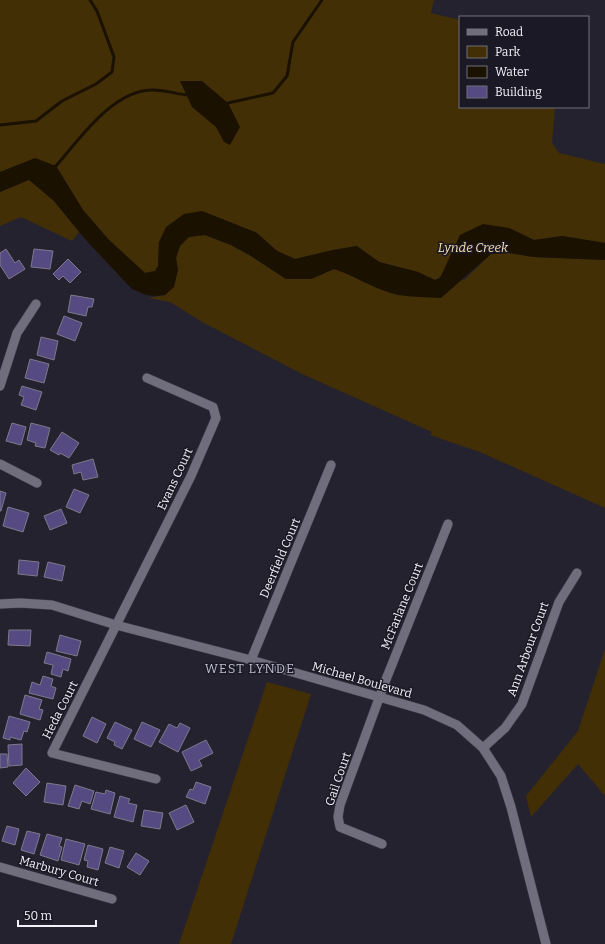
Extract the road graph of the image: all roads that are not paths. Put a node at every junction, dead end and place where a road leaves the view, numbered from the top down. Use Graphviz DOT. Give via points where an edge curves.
graph roads {
  1 [pos="36,304"];
  2 [pos="147,378"];
  3 [pos="0,386"];
  4 [pos="0,464"];
  5 [pos="331,465"];
  6 [pos="37,483"];
  7 [pos="448,524"];
  8 [pos="577,573"];
  9 [pos="0,604"];
  10 [pos="116,625"];
  11 [pos="251,660"];
  12 [pos="380,697"];
  13 [pos="483,748"];
  14 [pos="156,780"];
  15 [pos="382,844"];
  16 [pos="0,867"];
  17 [pos="112,899"];
  18 [pos="546,944"];
  1 -- 3 [label="street" via="17,333"];
  2 -- 10 [label="street, Evans Court" via="213,407 216,418 191,476"];
  4 -- 6 [label="street"];
  5 -- 11 [label="street, Deerfield Court"];
  7 -- 12 [label="street, McFarlane Court"];
  8 -- 13 [label="street, Ann Arbour Court" via="558,602 522,704 505,728"];
  9 -- 10 [label="street, Michael Boulevard" via="52,605"];
  10 -- 11 [label="street, Michael Boulevard"];
  10 -- 14 [label="street, Heda Court" via="52,753"];
  11 -- 12 [label="street, Michael Boulevard"];
  12 -- 13 [label="street, Michael Boulevard" via="424,710 457,725"];
  12 -- 15 [label="street, Gail Court" via="338,816 340,827"];
  13 -- 18 [label="street, Michael Boulevard" via="501,776 511,807"];
  16 -- 17 [label="street, Marbury Court"];
}
